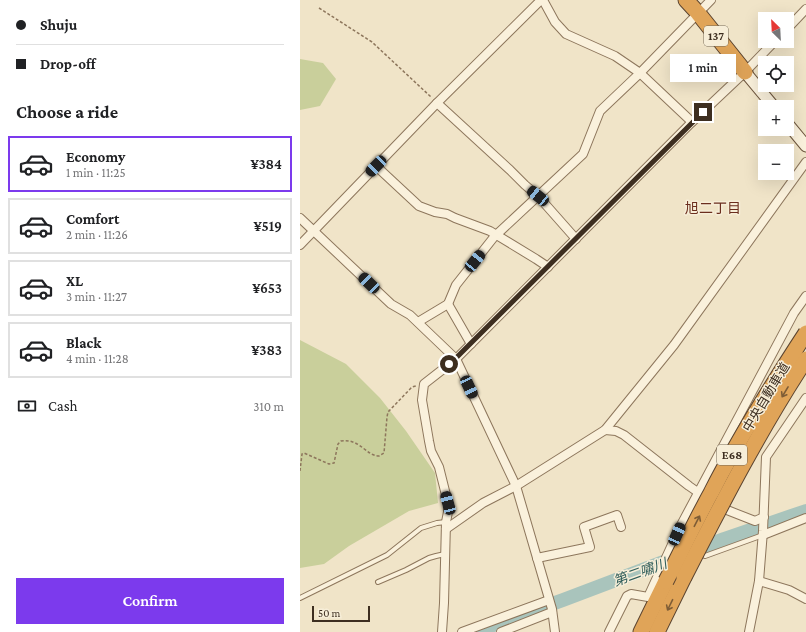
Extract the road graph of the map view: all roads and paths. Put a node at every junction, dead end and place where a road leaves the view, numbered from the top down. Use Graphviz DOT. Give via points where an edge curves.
graph roads {
  1 [pos="542,0"];
  2 [pos="686,0"];
  3 [pos="711,0"];
  4 [pos="319,8"];
  5 [pos="806,9"];
  6 [pos="698,13"];
  7 [pos="794,22"];
  8 [pos="768,48"];
  9 [pos="745,72"];
  10 [pos="640,74"];
  11 [pos="768,100"];
  12 [pos="437,102"];
  13 [pos="692,122"];
  14 [pos="794,131"];
  15 [pos="806,146"];
  16 [pos="806,162"];
  17 [pos="376,166"];
  18 [pos="538,196"];
  19 [pos="300,218"];
  20 [pos="314,231"];
  21 [pos="496,235"];
  22 [pos="576,239"];
  23 [pos="300,245"];
  24 [pos="548,267"];
  25 [pos="806,296"];
  26 [pos="448,304"];
  27 [pos="418,322"];
  28 [pos="806,333"];
  29 [pos="471,344"];
  30 [pos="456,358"];
  31 [pos="806,359"];
  32 [pos="424,384"];
  33 [pos="806,398"];
  34 [pos="605,430"];
  35 [pos="300,471"];
  36 [pos="516,486"];
  37 [pos="699,493"];
  38 [pos="806,518"];
  39 [pos="764,520"];
  40 [pos="446,526"];
  41 [pos="621,527"];
  42 [pos="763,533"];
  43 [pos="445,554"];
  44 [pos="705,556"];
  45 [pos="537,558"];
  46 [pos="759,581"];
  47 [pos="378,582"];
  48 [pos="300,598"];
  49 [pos="806,599"];
  50 [pos="549,600"];
  51 [pos="552,611"];
  52 [pos="442,632"];
  53 [pos="462,632"];
  54 [pos="501,632"];
  55 [pos="555,632"];
  56 [pos="609,632"];
  57 [pos="641,632"];
  58 [pos="657,632"];
  59 [pos="749,632"];
  1 -- 10 [label="street" via="555,22 566,34 615,56"];
  1 -- 12 [label="street"];
  2 -- 6 [label="highway, 137"];
  3 -- 6 [label="street"];
  4 -- 12 [label="path" via="372,42"];
  5 -- 7 [label="street"];
  6 -- 9 [label="highway, 137"];
  6 -- 10 [label="street"];
  8 -- 9 [label="street"];
  9 -- 11 [label="street"];
  9 -- 13 [label="street"];
  10 -- 13 [label="street"];
  10 -- 18 [label="street" via="600,111 584,154"];
  12 -- 17 [label="street"];
  12 -- 18 [label="street"];
  13 -- 22 [label="street"];
  14 -- 15 [label="street"];
  16 -- 34 [label="street" via="674,345"];
  17 -- 20 [label="street"];
  17 -- 21 [label="street" via="419,206 447,214"];
  18 -- 21 [label="street"];
  18 -- 22 [label="street"];
  19 -- 20 [label="street"];
  20 -- 23 [label="street"];
  20 -- 27 [label="street" via="391,304"];
  21 -- 24 [label="street"];
  21 -- 26 [label="street" via="456,285"];
  22 -- 24 [label="street"];
  24 -- 29 [label="street"];
  25 -- 37 [label="street" via="794,313"];
  26 -- 27 [label="street"];
  26 -- 29 [label="street"];
  27 -- 30 [label="street"];
  57 -- 28 [label="highway, 中央自動車道 / E68, one-way, bridge" via="711,492"];
  29 -- 30 [label="street"];
  30 -- 32 [label="street"];
  30 -- 36 [label="street"];
  31 -- 58 [label="highway, 中央自動車道 / E68, one-way, bridge" via="724,499"];
  32 -- 35 [label="path" via="412,386 388,412 384,453 375,456 358,444 347,440 341,441 334,464 304,453"];
  32 -- 40 [label="street" via="422,400 429,441 448,503"];
  33 -- 39 [label="street" via="766,457"];
  34 -- 36 [label="street"];
  34 -- 37 [label="street" via="624,435"];
  36 -- 40 [label="street"];
  36 -- 45 [label="street"];
  37 -- 39 [label="street" via="727,510 755,521"];
  37 -- 56 [label="street" via="648,597 631,594 627,596"];
  38 -- 42 [label="street"];
  39 -- 42 [label="street"];
  40 -- 43 [label="street"];
  40 -- 48 [label="lane" via="437,523 422,528 387,555"];
  41 -- 45 [label="street" via="617,515 584,527 590,547"];
  42 -- 44 [label="lane"];
  42 -- 46 [label="street"];
  43 -- 47 [label="lane" via="429,558"];
  43 -- 52 [label="street"];
  45 -- 50 [label="street"];
  46 -- 49 [label="street" via="789,590"];
  46 -- 59 [label="street"];
  50 -- 51 [label="street"];
  50 -- 53 [label="street"];
  51 -- 54 [label="street"];
  51 -- 55 [label="street"];
}
